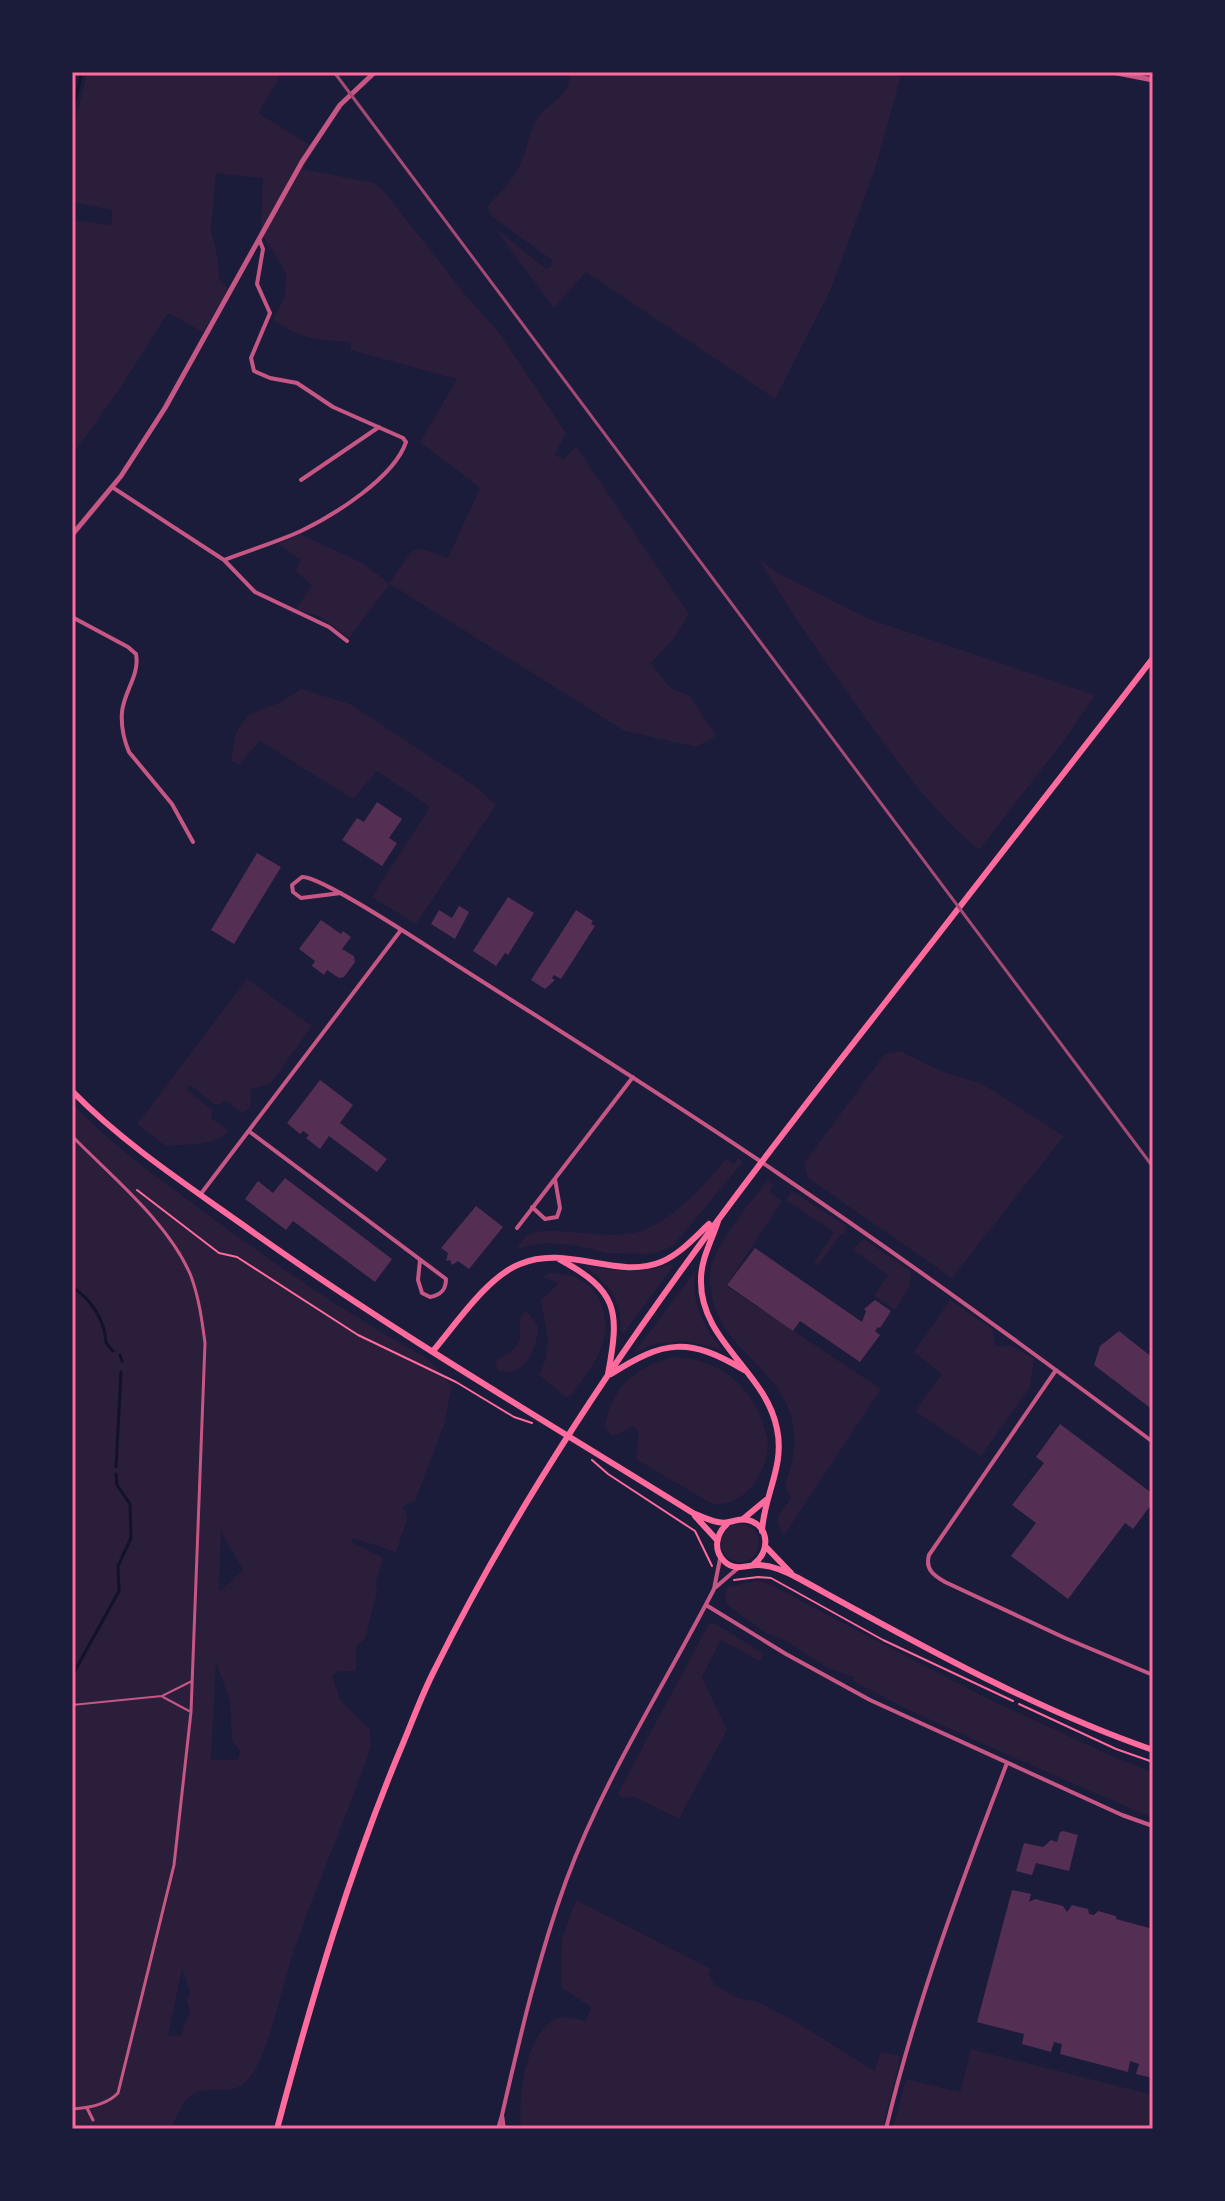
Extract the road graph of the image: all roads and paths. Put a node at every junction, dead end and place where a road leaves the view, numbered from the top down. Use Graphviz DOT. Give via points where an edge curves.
graph roads {
  1 [pos="375,72"];
  2 [pos="1112,72"];
  3 [pos="1153,80"];
  4 [pos="259,239"];
  5 [pos="379,427"];
  6 [pos="301,480"];
  7 [pos="112,487"];
  8 [pos="72,535"];
  9 [pos="224,560"];
  10 [pos="72,617"];
  11 [pos="347,641"];
  12 [pos="1153,658"];
  13 [pos="193,842"];
  14 [pos="341,893"];
  15 [pos="401,930"];
  16 [pos="633,1077"];
  17 [pos="72,1091"];
  18 [pos="250,1132"];
  19 [pos="72,1136"];
  20 [pos="555,1177"];
  21 [pos="127,1184"];
  22 [pos="200,1195"];
  23 [pos="532,1207"];
  24 [pos="721,1214"];
  25 [pos="517,1228"];
  26 [pos="556,1258"];
  27 [pos="420,1260"];
  28 [pos="433,1351"];
  29 [pos="1056,1370"];
  30 [pos="751,1374"];
  31 [pos="608,1375"];
  32 [pos="536,1421"];
  33 [pos="1153,1442"];
  34 [pos="593,1456"];
  35 [pos="768,1497"];
  36 [pos="693,1513"];
  37 [pos="743,1519"];
  38 [pos="728,1523"];
  39 [pos="762,1531"];
  40 [pos="717,1540"];
  41 [pos="766,1547"];
  42 [pos="721,1556"];
  43 [pos="754,1564"];
  44 [pos="738,1568"];
  45 [pos="718,1572"];
  46 [pos="793,1575"];
  47 [pos="727,1577"];
  48 [pos="714,1589"];
  49 [pos="706,1605"];
  50 [pos="1153,1675"];
  51 [pos="193,1680"];
  52 [pos="162,1696"];
  53 [pos="72,1705"];
  54 [pos="191,1712"];
  55 [pos="1153,1750"];
  56 [pos="1153,1762"];
  57 [pos="1007,1763"];
  58 [pos="1153,1826"];
  59 [pos="87,2108"];
  60 [pos="72,2109"];
  61 [pos="93,2120"];
  62 [pos="277,2129"];
  63 [pos="501,2129"];
  64 [pos="886,2129"];
  1 -- 4 [label="street" via="340,105"];
  2 -- 3 [label="street"];
  4 -- 5 [label="street" via="263,249 257,284 270,313 251,358 254,371 297,383 333,407"];
  4 -- 7 [label="street" via="165,408"];
  5 -- 6 [label="street"];
  5 -- 9 [label="street" via="406,442 371,486 301,531"];
  7 -- 8 [label="street"];
  7 -- 9 [label="street"];
  9 -- 11 [label="street" via="255,592"];
  10 -- 13 [label="street" via="136,654 137,667 122,711 125,742 172,804"];
  12 -- 24 [label="main road"];
  14 -- 14 [label="street" via="311,877 297,878 292,885 301,898"];
  14 -- 15 [label="street"];
  15 -- 16 [label="street"];
  15 -- 18 [label="street"];
  16 -- 20 [label="street"];
  16 -- 29 [label="street"];
  17 -- 22 [label="main road" via="122,1138"];
  18 -- 22 [label="street"];
  18 -- 27 [label="street"];
  19 -- 51 [label="street" via="176,1247 201,1311 205,1343"];
  20 -- 23 [label="street"];
  20 -- 23 [label="street" via="557,1217 545,1219"];
  21 -- 32 [label="path" via="219,1253 237,1257 358,1335 514,1417"];
  22 -- 28 [label="main road"];
  23 -- 25 [label="street"];
  24 -- 26 [label="main road" via="682,1250 644,1267"];
  24 -- 30 [label="main road" via="703,1263 701,1289 715,1331"];
  24 -- 31 [label="main road"];
  26 -- 28 [label="main road" via="522,1263 496,1279"];
  26 -- 31 [label="main road" via="595,1281 608,1298 615,1316"];
  27 -- 27 [label="street" via="422,1293 439,1294 446,1279"];
  28 -- 32 [label="main road"];
  29 -- 33 [label="street"];
  29 -- 50 [label="street" via="929,1555 928,1567 936,1577"];
  30 -- 31 [label="main road" via="725,1358 683,1345 640,1355"];
  30 -- 35 [label="main road" via="774,1414 779,1441 777,1474"];
  31 -- 62 [label="main road" via="515,1521 433,1671 348,1888"];
  32 -- 34 [label="main road"];
  34 -- 36 [label="main road"];
  34 -- 45 [label="path" via="608,1474 695,1531"];
  35 -- 37 [label="main road"];
  35 -- 39 [label="main road"];
  36 -- 38 [label="main road"];
  36 -- 40 [label="main road"];
  37 -- 38 [label="main road"];
  37 -- 39 [label="main road"];
  38 -- 40 [label="main road"];
  39 -- 41 [label="main road"];
  40 -- 42 [label="main road"];
  41 -- 43 [label="main road"];
  41 -- 46 [label="main road"];
  42 -- 44 [label="main road"];
  42 -- 45 [label="street"];
  43 -- 44 [label="main road"];
  43 -- 46 [label="main road"];
  44 -- 47 [label="street"];
  45 -- 48 [label="street"];
  46 -- 55 [label="main road" via="931,1652"];
  47 -- 48 [label="street"];
  47 -- 56 [label="path" via="771,1578 883,1640"];
  48 -- 49 [label="street"];
  49 -- 57 [label="street" via="870,1700"];
  49 -- 63 [label="street" via="603,1796 567,1879 529,1999"];
  51 -- 52 [label="lane"];
  51 -- 54 [label="street"];
  52 -- 53 [label="lane"];
  52 -- 54 [label="lane"];
  54 -- 59 [label="street" via="174,1865 118,2093"];
  57 -- 58 [label="street"];
  57 -- 64 [label="street" via="944,1928"];
  59 -- 60 [label="street"];
  59 -- 61 [label="street"];
}
